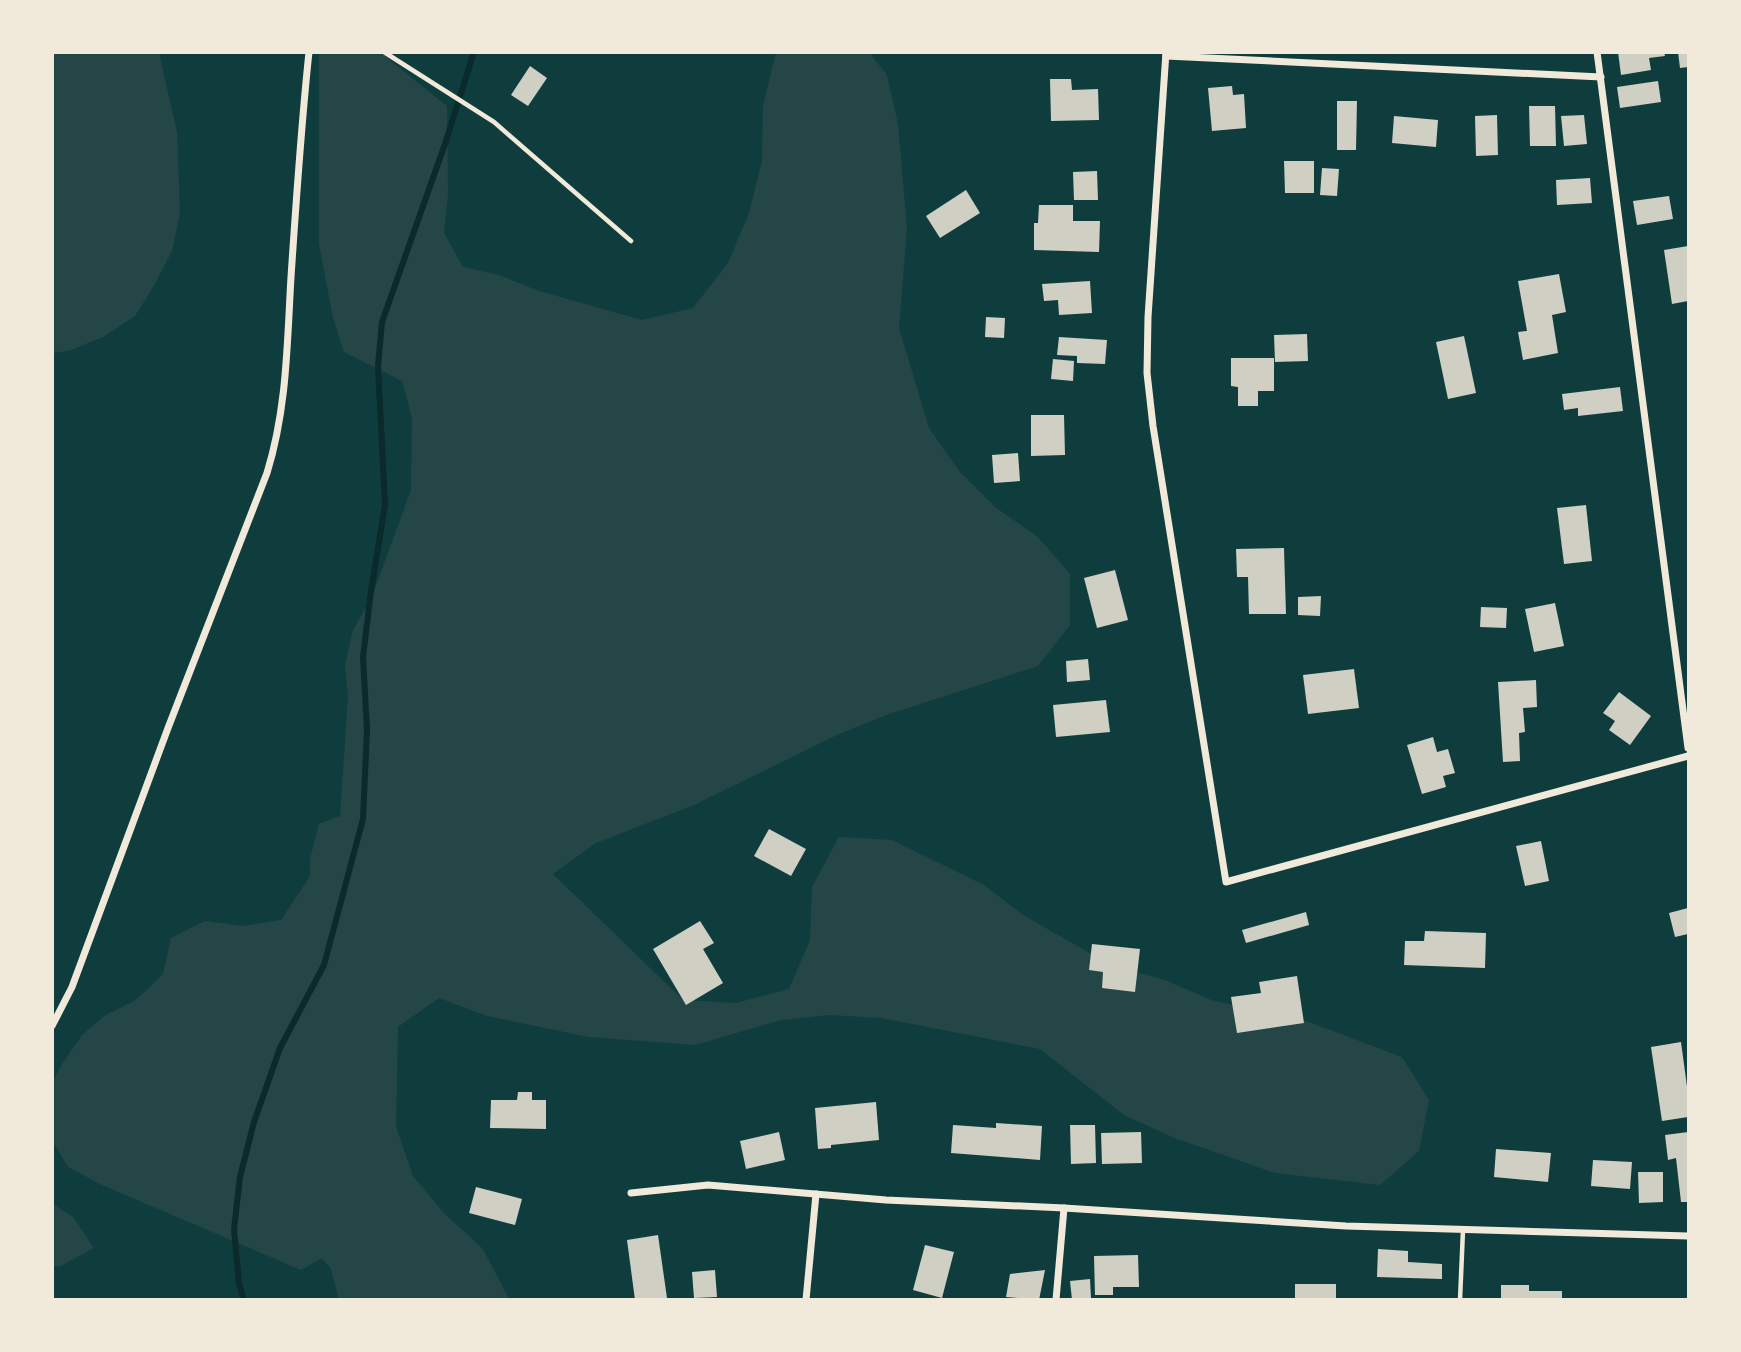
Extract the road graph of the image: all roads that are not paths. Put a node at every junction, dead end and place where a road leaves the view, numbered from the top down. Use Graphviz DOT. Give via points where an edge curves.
graph roads {
  1 [pos="309,52"];
  2 [pos="384,52"];
  3 [pos="1597,52"];
  4 [pos="1166,54"];
  5 [pos="1601,77"];
  6 [pos="631,241"];
  7 [pos="1689,748"];
  8 [pos="1689,756"];
  9 [pos="52,1026"];
  10 [pos="631,1193"];
  11 [pos="816,1194"];
  12 [pos="1064,1208"];
  13 [pos="1462,1230"];
  14 [pos="1689,1236"];
  15 [pos="806,1300"];
  16 [pos="1056,1300"];
  17 [pos="1460,1300"];
  1 -- 9 [label="street" via="296,181 286,379 276,444 72,986"];
  2 -- 6 [label="lane" via="494,122"];
  3 -- 5 [label="street"];
  4 -- 5 [label="street"];
  4 -- 8 [label="street" via="1147,373 1226,882"];
  5 -- 7 [label="street"];
  10 -- 11 [label="street" via="708,1185"];
  11 -- 12 [label="street"];
  11 -- 15 [label="street"];
  12 -- 13 [label="street"];
  12 -- 16 [label="street"];
  13 -- 14 [label="street"];
  13 -- 17 [label="lane"];
}
